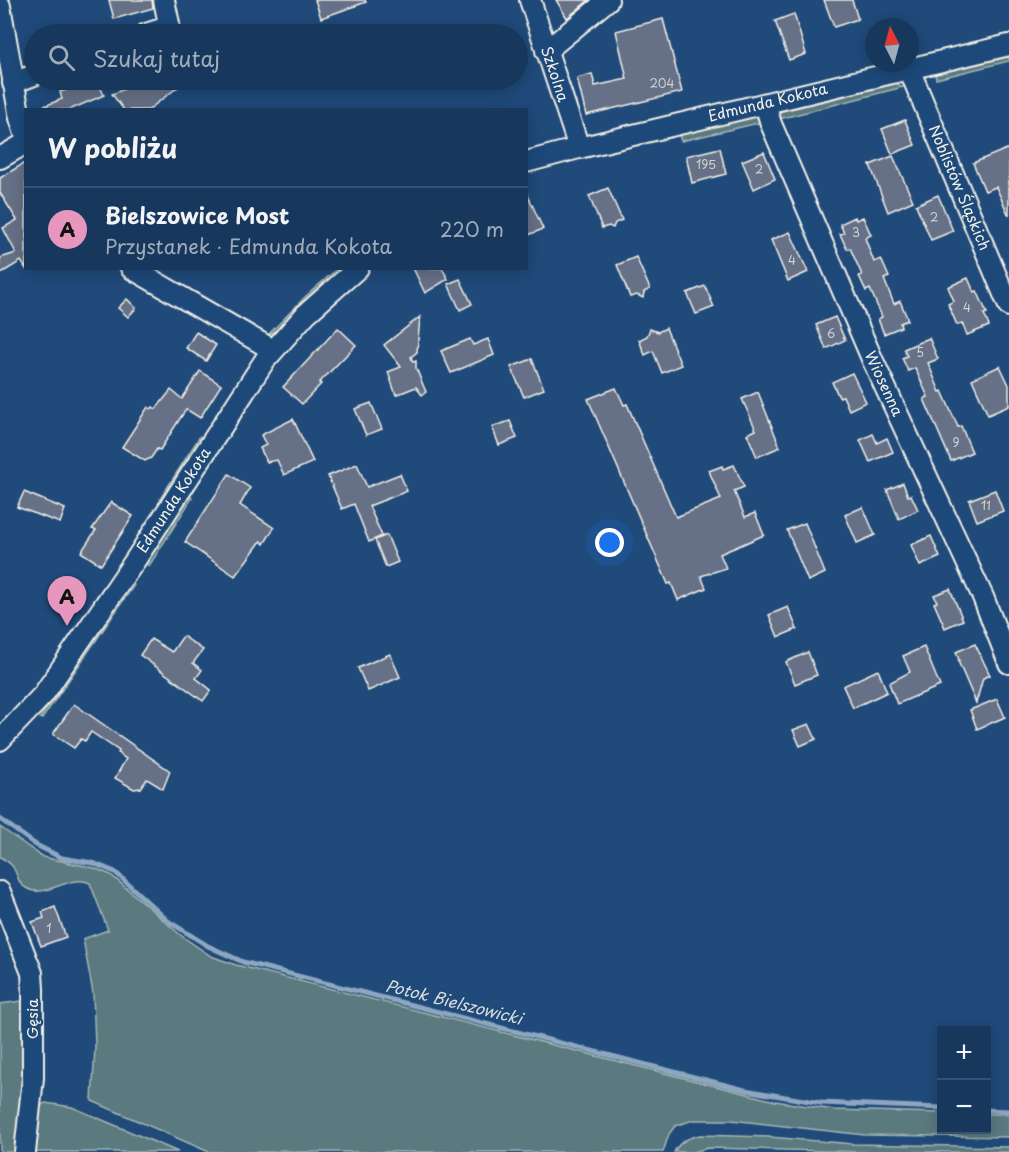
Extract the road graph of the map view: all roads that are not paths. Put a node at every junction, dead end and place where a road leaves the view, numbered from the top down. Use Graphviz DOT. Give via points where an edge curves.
graph roads {
  1 [pos="164,0"];
  2 [pos="530,0"];
  3 [pos="608,0"];
  4 [pos="0,6"];
  5 [pos="169,24"];
  6 [pos="1009,45"];
  7 [pos="546,51"];
  8 [pos="919,67"];
  9 [pos="897,72"];
  10 [pos="910,72"];
  11 [pos="24,78"];
  12 [pos="13,82"];
  13 [pos="765,104"];
  14 [pos="24,131"];
  15 [pos="24,144"];
  16 [pos="579,148"];
  17 [pos="0,158"];
  18 [pos="528,161"];
  19 [pos="134,270"];
  20 [pos="356,270"];
  21 [pos="1009,306"];
  22 [pos="273,350"];
  23 [pos="1009,663"];
  24 [pos="0,740"];
  25 [pos="0,892"];
  26 [pos="25,1152"];
  1 -- 5 [label="street"];
  2 -- 7 [label="street, Szkolna"];
  3 -- 7 [label="street"];
  4 -- 12 [label="street"];
  6 -- 8 [label="street, Edmunda Kokota"];
  7 -- 16 [label="street, Szkolna"];
  9 -- 13 [label="street, Edmunda Kokota"];
  10 -- 21 [label="street, Noblistów Śląskich"];
  11 -- 12 [label="street"];
  12 -- 14 [label="street"];
  13 -- 16 [label="street, Edmunda Kokota"];
  13 -- 23 [label="street, Wiosenna" via="873,361 983,597"];
  15 -- 17 [label="street"];
  16 -- 18 [label="street, Edmunda Kokota"];
  19 -- 22 [label="street"];
  20 -- 22 [label="street, Edmunda Kokota"];
  22 -- 24 [label="street, Edmunda Kokota" via="43,695"];
  25 -- 26 [label="street, Gęsia" via="32,973 33,1078"];
}
